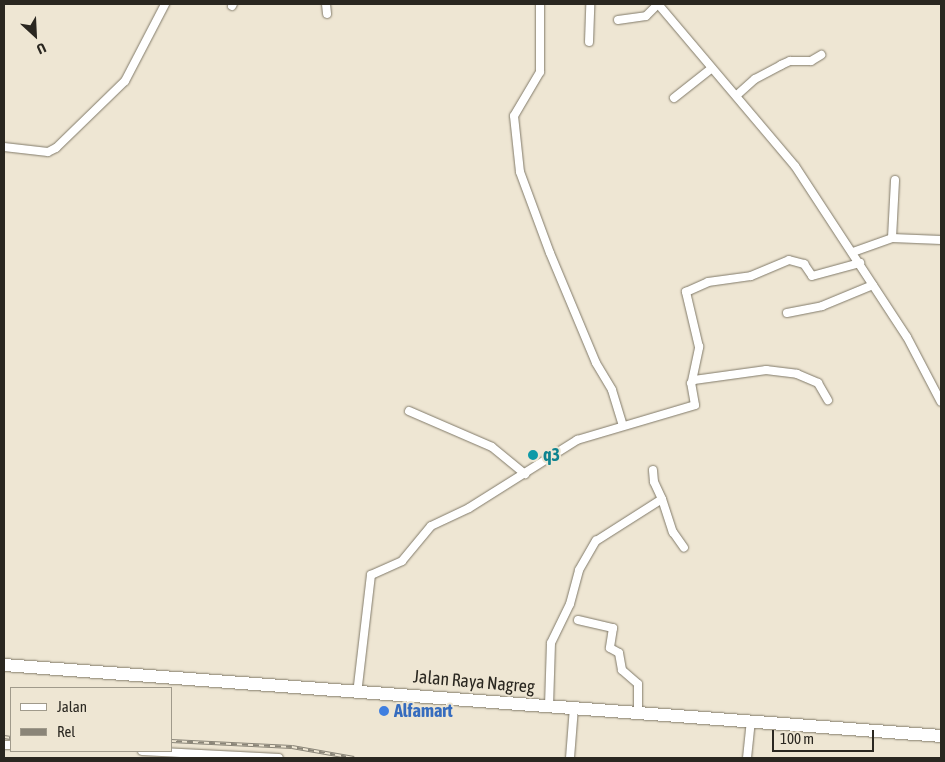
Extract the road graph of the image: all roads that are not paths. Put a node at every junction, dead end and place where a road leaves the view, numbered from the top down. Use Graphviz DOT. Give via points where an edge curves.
graph roads {
  1 [pos="165,4"];
  2 [pos="326,4"];
  3 [pos="540,4"];
  4 [pos="590,4"];
  5 [pos="658,4"];
  6 [pos="327,14"];
  7 [pos="618,20"];
  8 [pos="589,42"];
  9 [pos="821,55"];
  10 [pos="712,68"];
  11 [pos="737,95"];
  12 [pos="674,98"];
  13 [pos="4,147"];
  14 [pos="894,180"];
  15 [pos="892,238"];
  16 [pos="941,240"];
  17 [pos="853,252"];
  18 [pos="860,263"];
  19 [pos="872,285"];
  20 [pos="787,313"];
  21 [pos="692,381"];
  22 [pos="828,400"];
  23 [pos="941,402"];
  24 [pos="409,411"];
  25 [pos="623,425"];
  26 [pos="653,470"];
  27 [pos="525,474"];
  28 [pos="662,499"];
  29 [pos="684,548"];
  30 [pos="578,620"];
  31 [pos="4,664"];
  32 [pos="4,673"];
  33 [pos="357,694"];
  34 [pos="549,706"];
  35 [pos="574,711"];
  36 [pos="638,712"];
  37 [pos="750,727"];
  38 [pos="941,736"];
  39 [pos="941,743"];
  40 [pos="162,752"];
  41 [pos="279,758"];
  42 [pos="570,758"];
  43 [pos="747,758"];
  1 -- 13 [label="street" via="125,81 56,148 48,152"];
  2 -- 6 [label="street"];
  3 -- 25 [label="street" via="540,72 514,116 520,172 596,363 612,390"];
  4 -- 8 [label="street"];
  5 -- 7 [label="street" via="646,16"];
  5 -- 10 [label="street"];
  9 -- 11 [label="street" via="812,61 790,61 781,65 756,79"];
  10 -- 11 [label="street"];
  10 -- 12 [label="street"];
  11 -- 17 [label="street" via="796,166"];
  14 -- 15 [label="street"];
  15 -- 16 [label="street"];
  15 -- 17 [label="street"];
  17 -- 18 [label="street"];
  18 -- 19 [label="street"];
  18 -- 21 [label="street" via="812,276 804,264 789,260 750,276 710,282 686,292 699,347"];
  19 -- 20 [label="street" via="826,304"];
  19 -- 23 [label="street" via="907,337"];
  21 -- 22 [label="street" via="766,370 806,376 820,386"];
  21 -- 25 [label="street" via="695,405"];
  24 -- 27 [label="street" via="492,447"];
  25 -- 27 [label="street" via="577,440"];
  26 -- 28 [label="street" via="654,482"];
  27 -- 33 [label="street" via="469,508 431,526 402,561 371,575"];
  28 -- 29 [label="street" via="673,532"];
  28 -- 34 [label="street" via="622,522 591,546 579,570 568,609 551,643"];
  30 -- 36 [label="street" via="613,628 610,648 618,652 622,670 637,683"];
  31 -- 33 [label="highway, Jalan Raya Nagreg"];
  32 -- 33 [label="highway, Jalan Raya Nagreg"];
  33 -- 34 [label="highway, Jalan Raya Nagreg"];
  33 -- 35 [label="highway, Jalan Raya Nagreg"];
  34 -- 35 [label="highway, Jalan Raya Nagreg"];
  35 -- 36 [label="highway, Jalan Raya Nagreg"];
  35 -- 37 [label="highway, Jalan Raya Nagreg"];
  35 -- 42 [label="street"];
  36 -- 38 [label="highway, Jalan Raya Nagreg"];
  37 -- 39 [label="highway, Jalan Raya Nagreg"];
  37 -- 43 [label="street"];
  40 -- 41 [label="street"];
}
